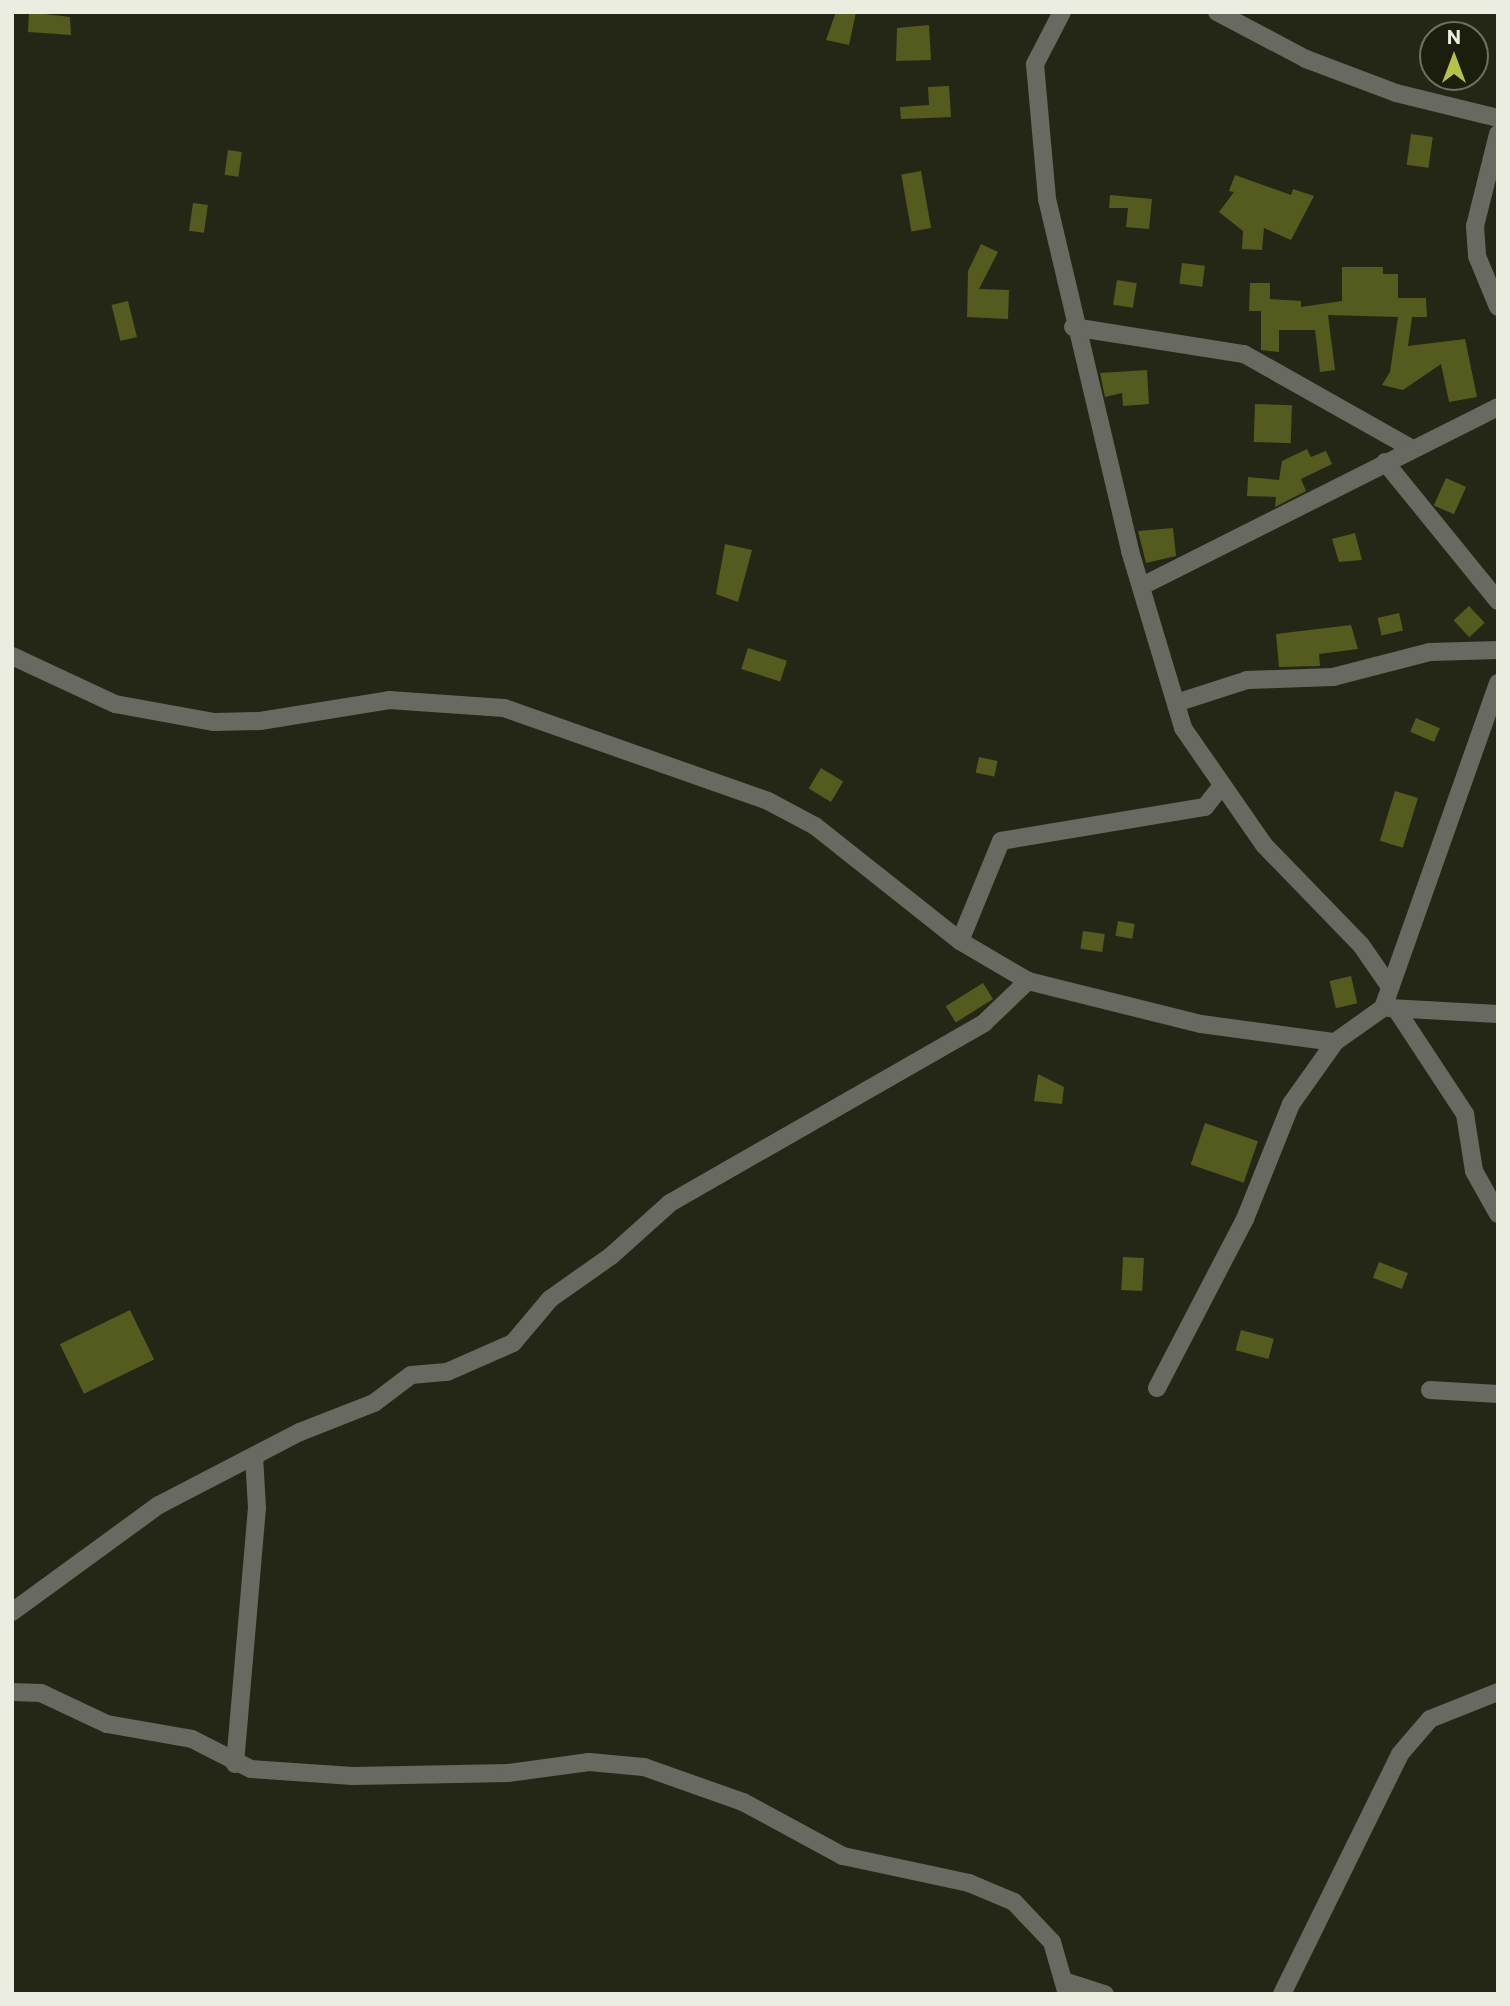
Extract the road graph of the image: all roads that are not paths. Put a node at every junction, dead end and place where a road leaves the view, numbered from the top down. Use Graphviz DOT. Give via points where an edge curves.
graph roads {
  1 [pos="1062,12"];
  2 [pos="1217,12"];
  3 [pos="1498,118"];
  4 [pos="1498,134"];
  5 [pos="1498,307"];
  6 [pos="1073,327"];
  7 [pos="1498,407"];
  8 [pos="1411,448"];
  9 [pos="1385,462"];
  10 [pos="1142,586"];
  11 [pos="1498,601"];
  12 [pos="1498,650"];
  13 [pos="12,656"];
  14 [pos="1498,683"];
  15 [pos="1176,703"];
  16 [pos="1222,785"];
  17 [pos="960,941"];
  18 [pos="1028,981"];
  19 [pos="1390,987"];
  20 [pos="1390,1008"];
  21 [pos="1498,1014"];
  22 [pos="1335,1042"];
  23 [pos="1498,1214"];
  24 [pos="1157,1388"];
  25 [pos="1430,1390"];
  26 [pos="1498,1394"];
  27 [pos="254,1456"];
  28 [pos="12,1612"];
  29 [pos="12,1692"];
  30 [pos="1498,1692"];
  31 [pos="235,1764"];
  32 [pos="1067,1988"];
  33 [pos="1105,1994"];
  34 [pos="1282,1994"];
  1 -- 6 [label="street" via="1038,50 1034,83 1046,199"];
  2 -- 3 [label="street" via="1306,59 1396,93"];
  4 -- 5 [label="street" via="1476,209 1475,240"];
  6 -- 8 [label="street" via="1244,354"];
  6 -- 10 [label="street"];
  7 -- 8 [label="street"];
  8 -- 9 [label="street"];
  9 -- 10 [label="street"];
  9 -- 11 [label="street"];
  10 -- 15 [label="street"];
  12 -- 15 [label="street" via="1430,652 1333,677 1247,680"];
  13 -- 17 [label="street" via="115,704 214,722 260,721 400,699 503,708 768,801 815,826"];
  14 -- 19 [label="street"];
  15 -- 16 [label="street" via="1183,728"];
  16 -- 17 [label="street" via="1205,807 1001,841"];
  16 -- 19 [label="street" via="1264,845 1361,945"];
  17 -- 18 [label="street"];
  18 -- 22 [label="street" via="1201,1024"];
  18 -- 27 [label="street" via="984,1023 670,1203 611,1256 550,1299 513,1343 447,1372 411,1375 374,1403"];
  19 -- 20 [label="street"];
  20 -- 21 [label="street"];
  20 -- 22 [label="street"];
  20 -- 23 [label="street" via="1461,1105 1474,1171"];
  22 -- 24 [label="street" via="1290,1104 1245,1219"];
  25 -- 26 [label="street"];
  27 -- 28 [label="street" via="159,1505"];
  27 -- 31 [label="street" via="257,1508"];
  29 -- 31 [label="street" via="41,1693 107,1724 192,1740"];
  30 -- 34 [label="street" via="1430,1719 1400,1754"];
  31 -- 32 [label="street" via="354,1776 508,1773 589,1762 644,1767 743,1802 842,1856 932,1873 1006,1898 1037,1919"];
  32 -- 33 [label="street"];
}
